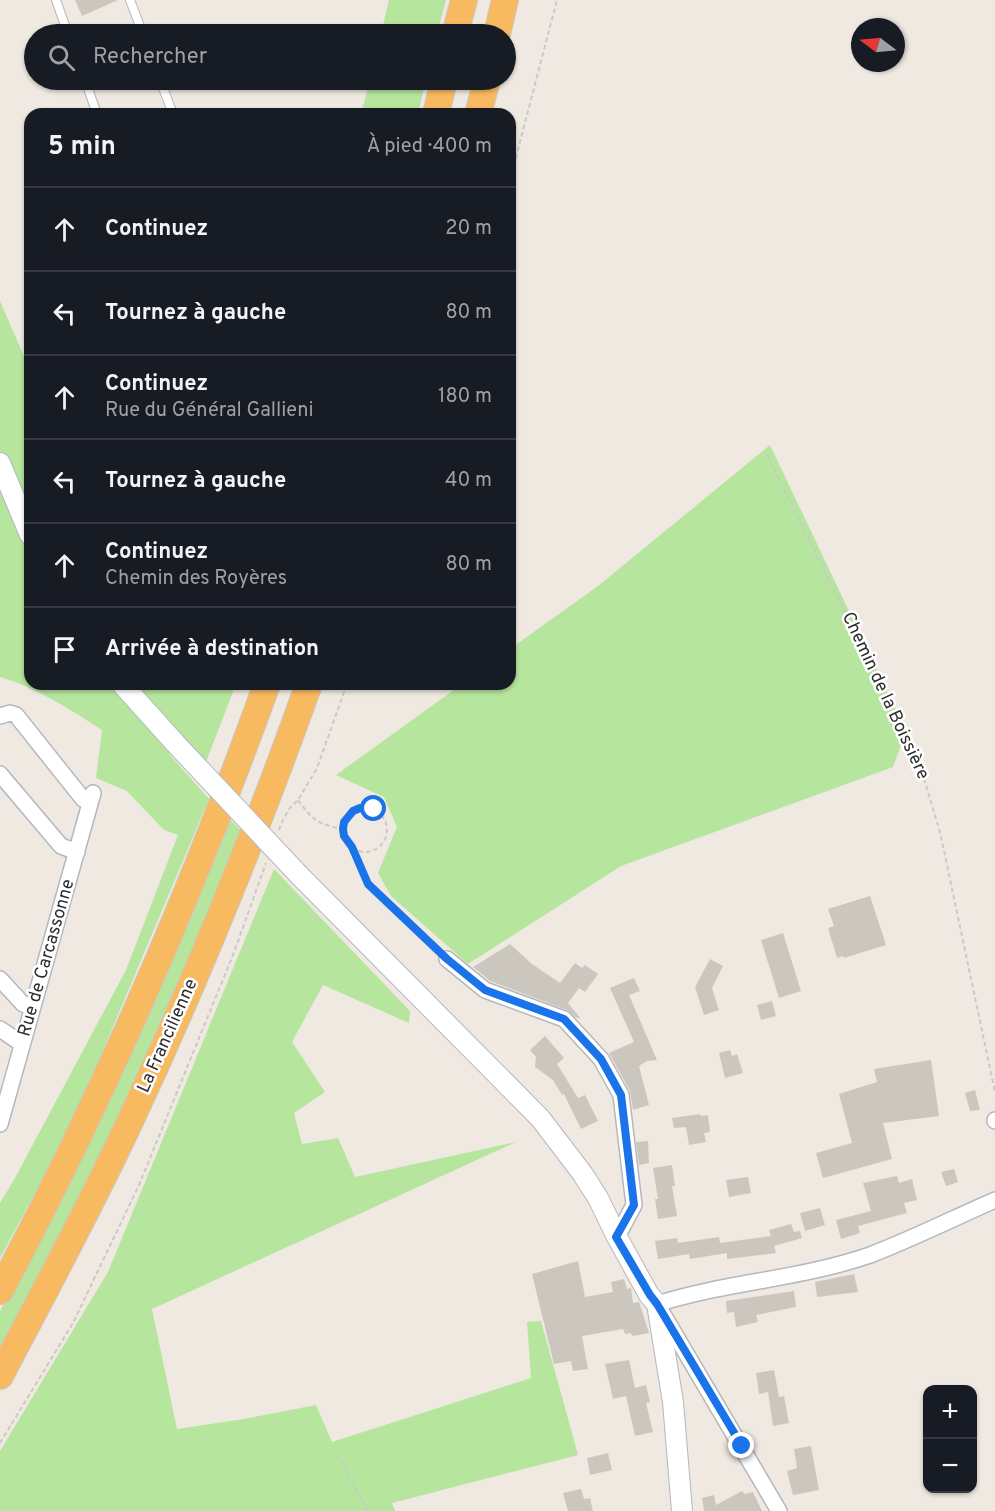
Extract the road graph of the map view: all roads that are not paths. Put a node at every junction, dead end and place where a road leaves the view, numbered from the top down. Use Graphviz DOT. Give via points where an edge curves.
graph roads {
  1 [pos="56,0"];
  2 [pos="130,0"];
  3 [pos="464,0"];
  4 [pos="505,0"];
  5 [pos="64,24"];
  6 [pos="139,24"];
  7 [pos="458,24"];
  8 [pos="499,24"];
  9 [pos="89,90"];
  10 [pos="164,90"];
  11 [pos="442,90"];
  12 [pos="484,90"];
  13 [pos="95,108"];
  14 [pos="171,108"];
  15 [pos="437,108"];
  16 [pos="480,108"];
  17 [pos="0,463"];
  18 [pos="24,521"];
  19 [pos="127,690"];
  20 [pos="265,690"];
  21 [pos="307,690"];
  22 [pos="0,716"];
  23 [pos="0,774"];
  24 [pos="77,852"];
  25 [pos="447,959"];
  26 [pos="0,980"];
  27 [pos="33,1007"];
  28 [pos="0,1029"];
  29 [pos="22,1044"];
  30 [pos="0,1124"];
  31 [pos="995,1200"];
  32 [pos="616,1237"];
  33 [pos="0,1291"];
  34 [pos="657,1304"];
  35 [pos="0,1376"];
  36 [pos="682,1511"];
  37 [pos="779,1511"];
  1 -- 5 [label="lane"];
  2 -- 6 [label="lane"];
  3 -- 7 [label="highway"];
  4 -- 8 [label="highway"];
  9 -- 13 [label="lane"];
  10 -- 14 [label="lane"];
  11 -- 15 [label="highway"];
  12 -- 16 [label="highway"];
  17 -- 18 [label="street"];
  19 -- 32 [label="street, bridge" via="299,875 540,1118 598,1198"];
  20 -- 33 [label="highway" via="137,1009 91,1113"];
  21 -- 35 [label="highway, La Francilienne" via="229,896 179,1014 68,1249"];
  22 -- 24 [label="street, Rue de Carcassonne" via="16,716 83,799 92,797"];
  23 -- 24 [label="street" via="61,846"];
  24 -- 27 [label="street, Rue de Carcassonne"];
  25 -- 32 [label="street" via="485,990 564,1019 601,1059 621,1095 634,1205"];
  26 -- 27 [label="street" via="23,1004"];
  27 -- 29 [label="street, Rue de Carcassonne"];
  28 -- 29 [label="street"];
  29 -- 30 [label="street, Rue de Carcassonne"];
  31 -- 34 [label="street" via="869,1255"];
  32 -- 34 [label="street"];
  34 -- 36 [label="street" via="673,1402"];
  34 -- 37 [label="street"];
}
